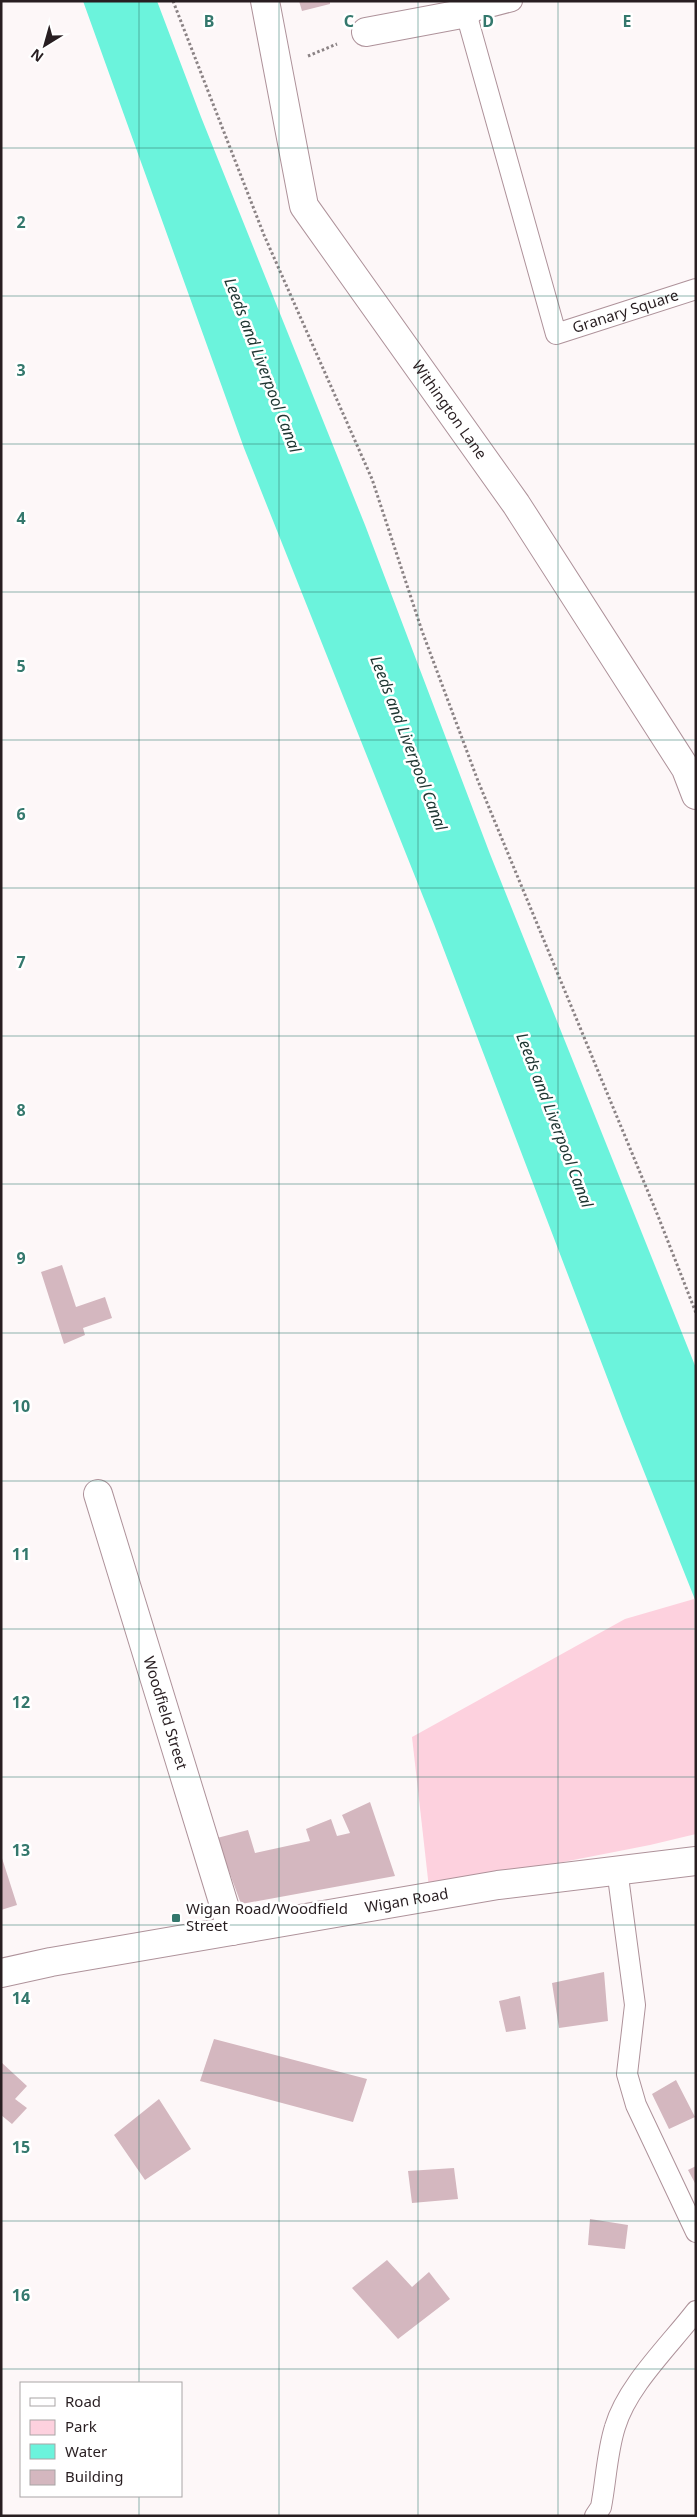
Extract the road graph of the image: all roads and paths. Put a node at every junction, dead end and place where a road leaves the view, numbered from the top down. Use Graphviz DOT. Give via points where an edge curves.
graph roads {
  1 [pos="173,1"];
  2 [pos="265,1"];
  3 [pos="512,1"];
  4 [pos="466,13"];
  5 [pos="366,32"];
  6 [pos="277,68"];
  7 [pos="696,289"];
  8 [pos="696,796"];
  9 [pos="696,1313"];
  10 [pos="98,1494"];
  11 [pos="696,1861"];
  12 [pos="617,1869"];
  13 [pos="232,1931"];
  14 [pos="1,1973"];
  15 [pos="696,2232"];
  16 [pos="696,2311"];
  17 [pos="601,2513"];
  1 -- 9 [label="path" via="264,235 372,479 422,631 478,781"];
  2 -- 6 [label="street, Withington Lane"];
  3 -- 4 [label="lane"];
  4 -- 5 [label="street"];
  4 -- 7 [label="lane, Granary Square" via="556,334"];
  5 -- 6 [label="path"];
  6 -- 8 [label="street, Withington Lane" via="304,206 516,504 686,769"];
  10 -- 13 [label="street, Woodfield Street"];
  11 -- 12 [label="street, Wigan Road"];
  12 -- 13 [label="street, Wigan Road" via="498,1885"];
  12 -- 15 [label="lane" via="635,2005 627,2074 636,2106"];
  13 -- 14 [label="street, Wigan Road"];
  16 -- 17 [label="lane" via="625,2404 614,2428"];
}
